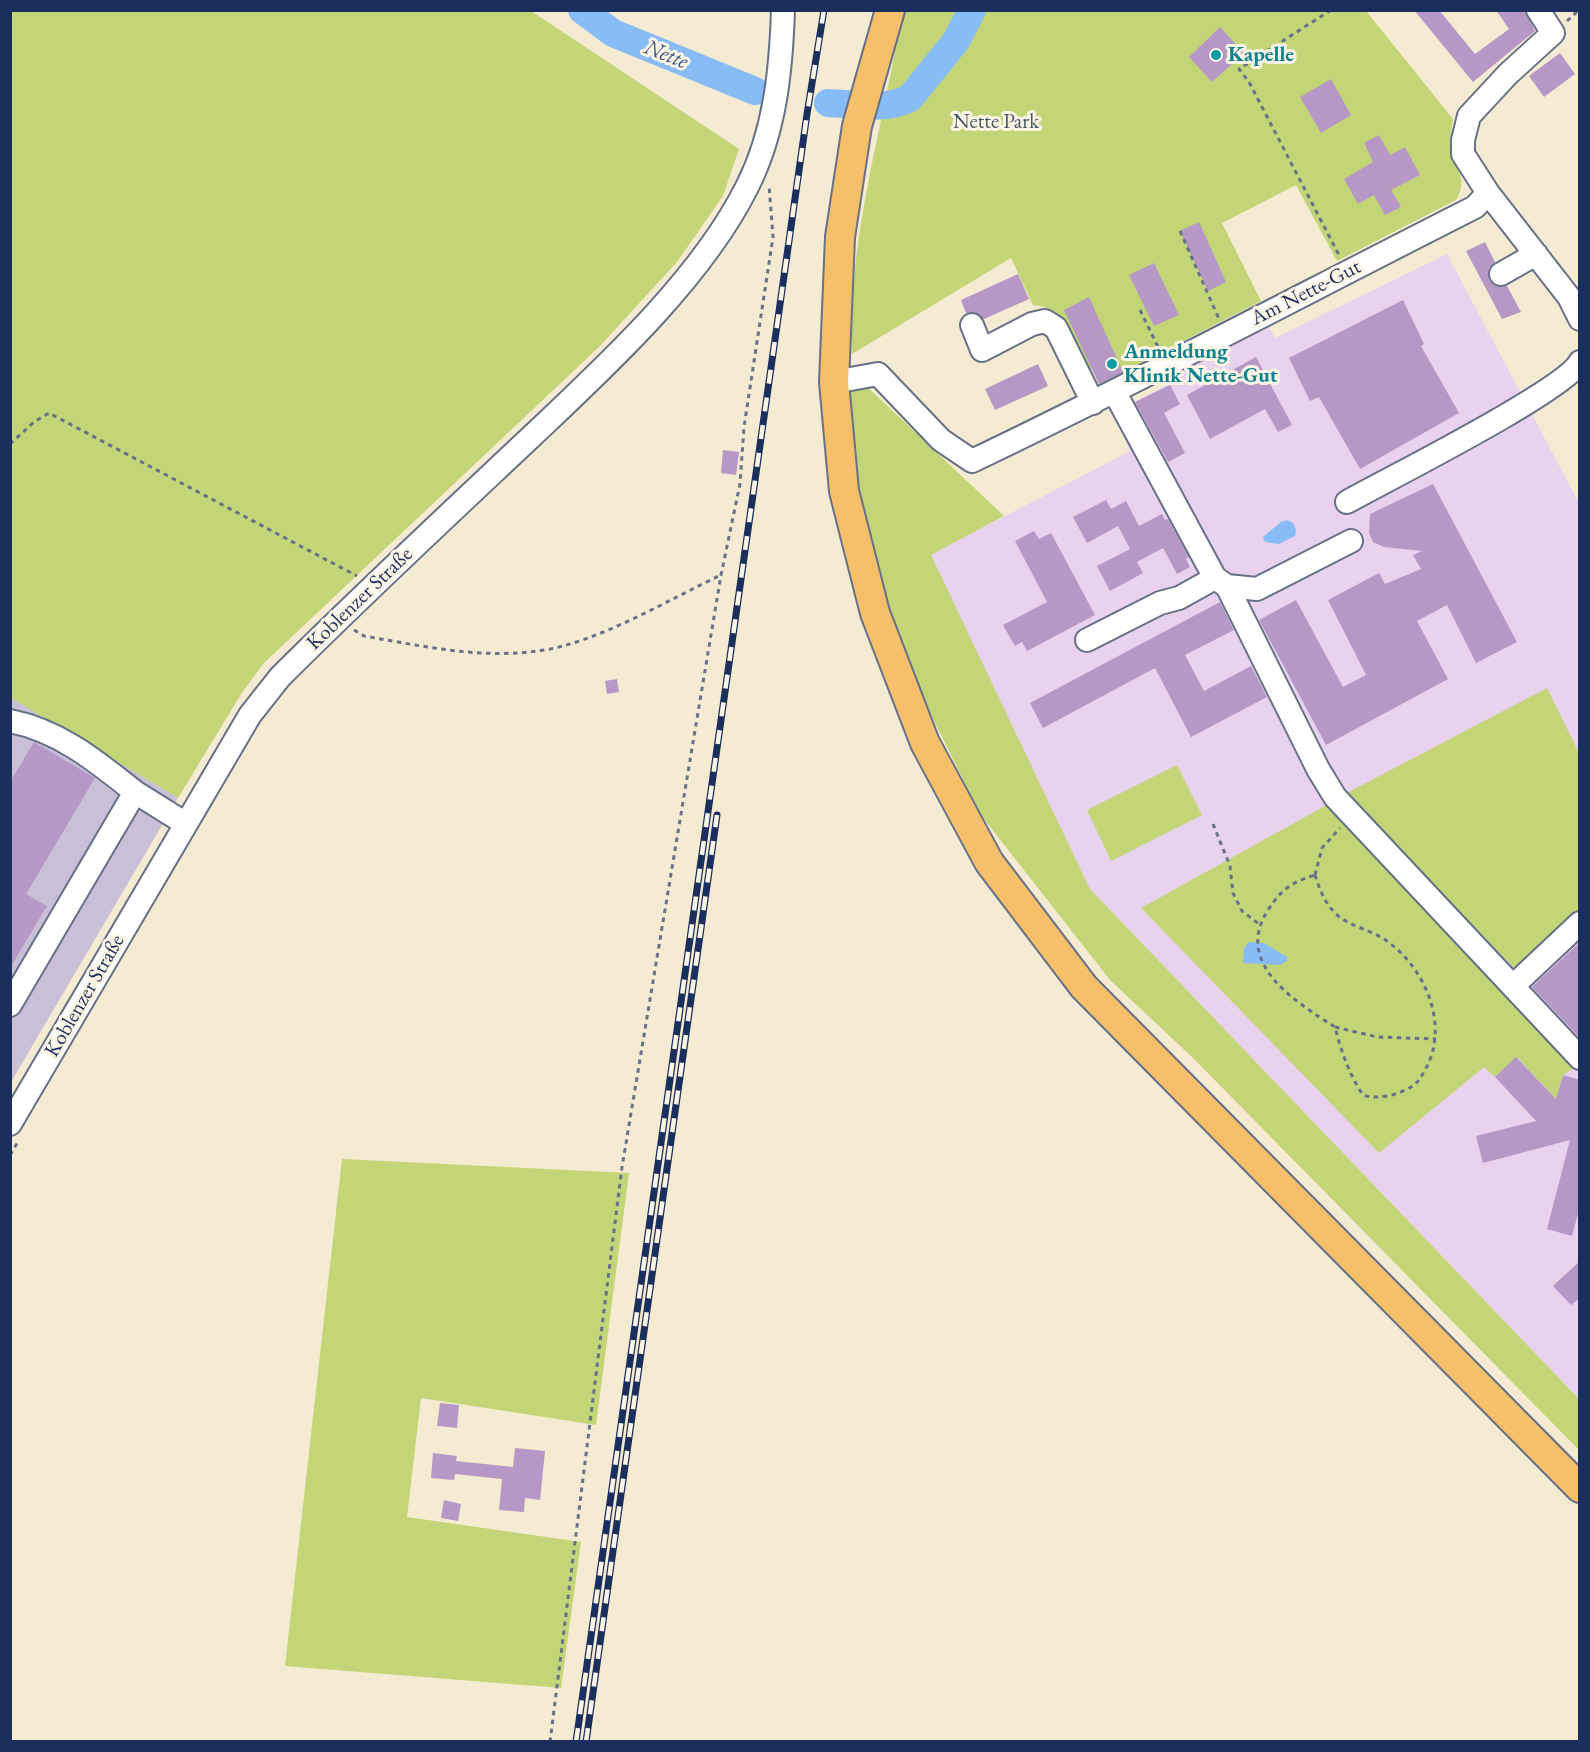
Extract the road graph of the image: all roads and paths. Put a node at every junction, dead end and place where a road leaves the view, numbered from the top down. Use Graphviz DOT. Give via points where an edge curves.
graph roads {
  1 [pos="783,10"];
  2 [pos="890,10"];
  3 [pos="1331,10"];
  4 [pos="1543,12"];
  5 [pos="1488,193"];
  6 [pos="763,194"];
  7 [pos="1180,231"];
  8 [pos="1536,254"];
  9 [pos="1347,272"];
  10 [pos="1501,274"];
  11 [pos="1140,309"];
  12 [pos="1580,319"];
  13 [pos="972,325"];
  14 [pos="1226,334"];
  15 [pos="1580,362"];
  16 [pos="1167,365"];
  17 [pos="834,382"];
  18 [pos="1115,393"];
  19 [pos="1093,403"];
  20 [pos="10,444"];
  21 [pos="1347,502"];
  22 [pos="1351,541"];
  23 [pos="720,575"];
  24 [pos="1221,582"];
  25 [pos="374,585"];
  26 [pos="351,628"];
  27 [pos="1087,640"];
  28 [pos="10,721"];
  29 [pos="135,792"];
  30 [pos="1354,817"];
  31 [pos="186,824"];
  32 [pos="1213,824"];
  33 [pos="1315,874"];
  34 [pos="1580,923"];
  35 [pos="1259,924"];
  36 [pos="1513,986"];
  37 [pos="10,1005"];
  38 [pos="1335,1027"];
  39 [pos="1436,1039"];
  40 [pos="1580,1058"];
  41 [pos="16,1130"];
  42 [pos="10,1155"];
  43 [pos="1580,1488"];
  44 [pos="550,1742"];
  1 -- 25 [label="street, Koblenzer Straße" via="782,49 770,124 747,187 723,227 693,269 612,360"];
  2 -- 17 [label="main road" via="857,126 840,237"];
  3 -- 9 [label="path" via="1239,69"];
  4 -- 5 [label="street" via="1553,33 1469,116 1464,154"];
  5 -- 8 [label="street"];
  5 -- 9 [label="street, Am Nette-Gut" via="1475,207"];
  6 -- 23 [label="path" via="769,179 773,237 744,428 740,484"];
  7 -- 14 [label="path"];
  8 -- 10 [label="street"];
  8 -- 12 [label="street" via="1569,297"];
  9 -- 14 [label="street, Am Nette-Gut"];
  11 -- 16 [label="path"];
  13 -- 19 [label="street" via="982,350 1032,324 1045,321 1056,328"];
  14 -- 16 [label="street, Am Nette-Gut"];
  15 -- 21 [label="street" via="1566,377 1520,405"];
  16 -- 18 [label="street, Am Nette-Gut"];
  17 -- 19 [label="street, Am Nette-Gut" via="878,374 941,440 972,461"];
  17 -- 43 [label="main road" via="844,490 875,613 925,743 989,862 1084,987"];
  18 -- 19 [label="street, Am Nette-Gut"];
  18 -- 24 [label="street"];
  20 -- 25 [label="path" via="49,413"];
  22 -- 24 [label="street" via="1257,589"];
  23 -- 26 [label="path" via="600,633 539,651 465,652 364,636"];
  23 -- 44 [label="path" via="622,1167"];
  24 -- 27 [label="street" via="1160,603"];
  24 -- 30 [label="street" via="1318,769 1335,797"];
  25 -- 31 [label="street, Koblenzer Straße" via="280,677 250,716"];
  28 -- 29 [label="street" via="51,734 83,751"];
  29 -- 31 [label="street"];
  29 -- 37 [label="street"];
  30 -- 33 [label="path" via="1322,848"];
  30 -- 36 [label="street"];
  31 -- 41 [label="street, Koblenzer Straße"];
  32 -- 35 [label="path" via="1230,866 1233,893 1242,910"];
  33 -- 35 [label="path" via="1281,891"];
  33 -- 39 [label="path" via="1322,898 1338,915 1375,933 1410,961 1431,1001"];
  34 -- 36 [label="street"];
  35 -- 38 [label="path" via="1260,956 1267,973 1299,1004"];
  36 -- 40 [label="street"];
  38 -- 39 [label="path" via="1377,1037"];
  38 -- 39 [label="path" via="1354,1082 1369,1097 1394,1094 1419,1082 1433,1057"];
  41 -- 42 [label="path"];
}
